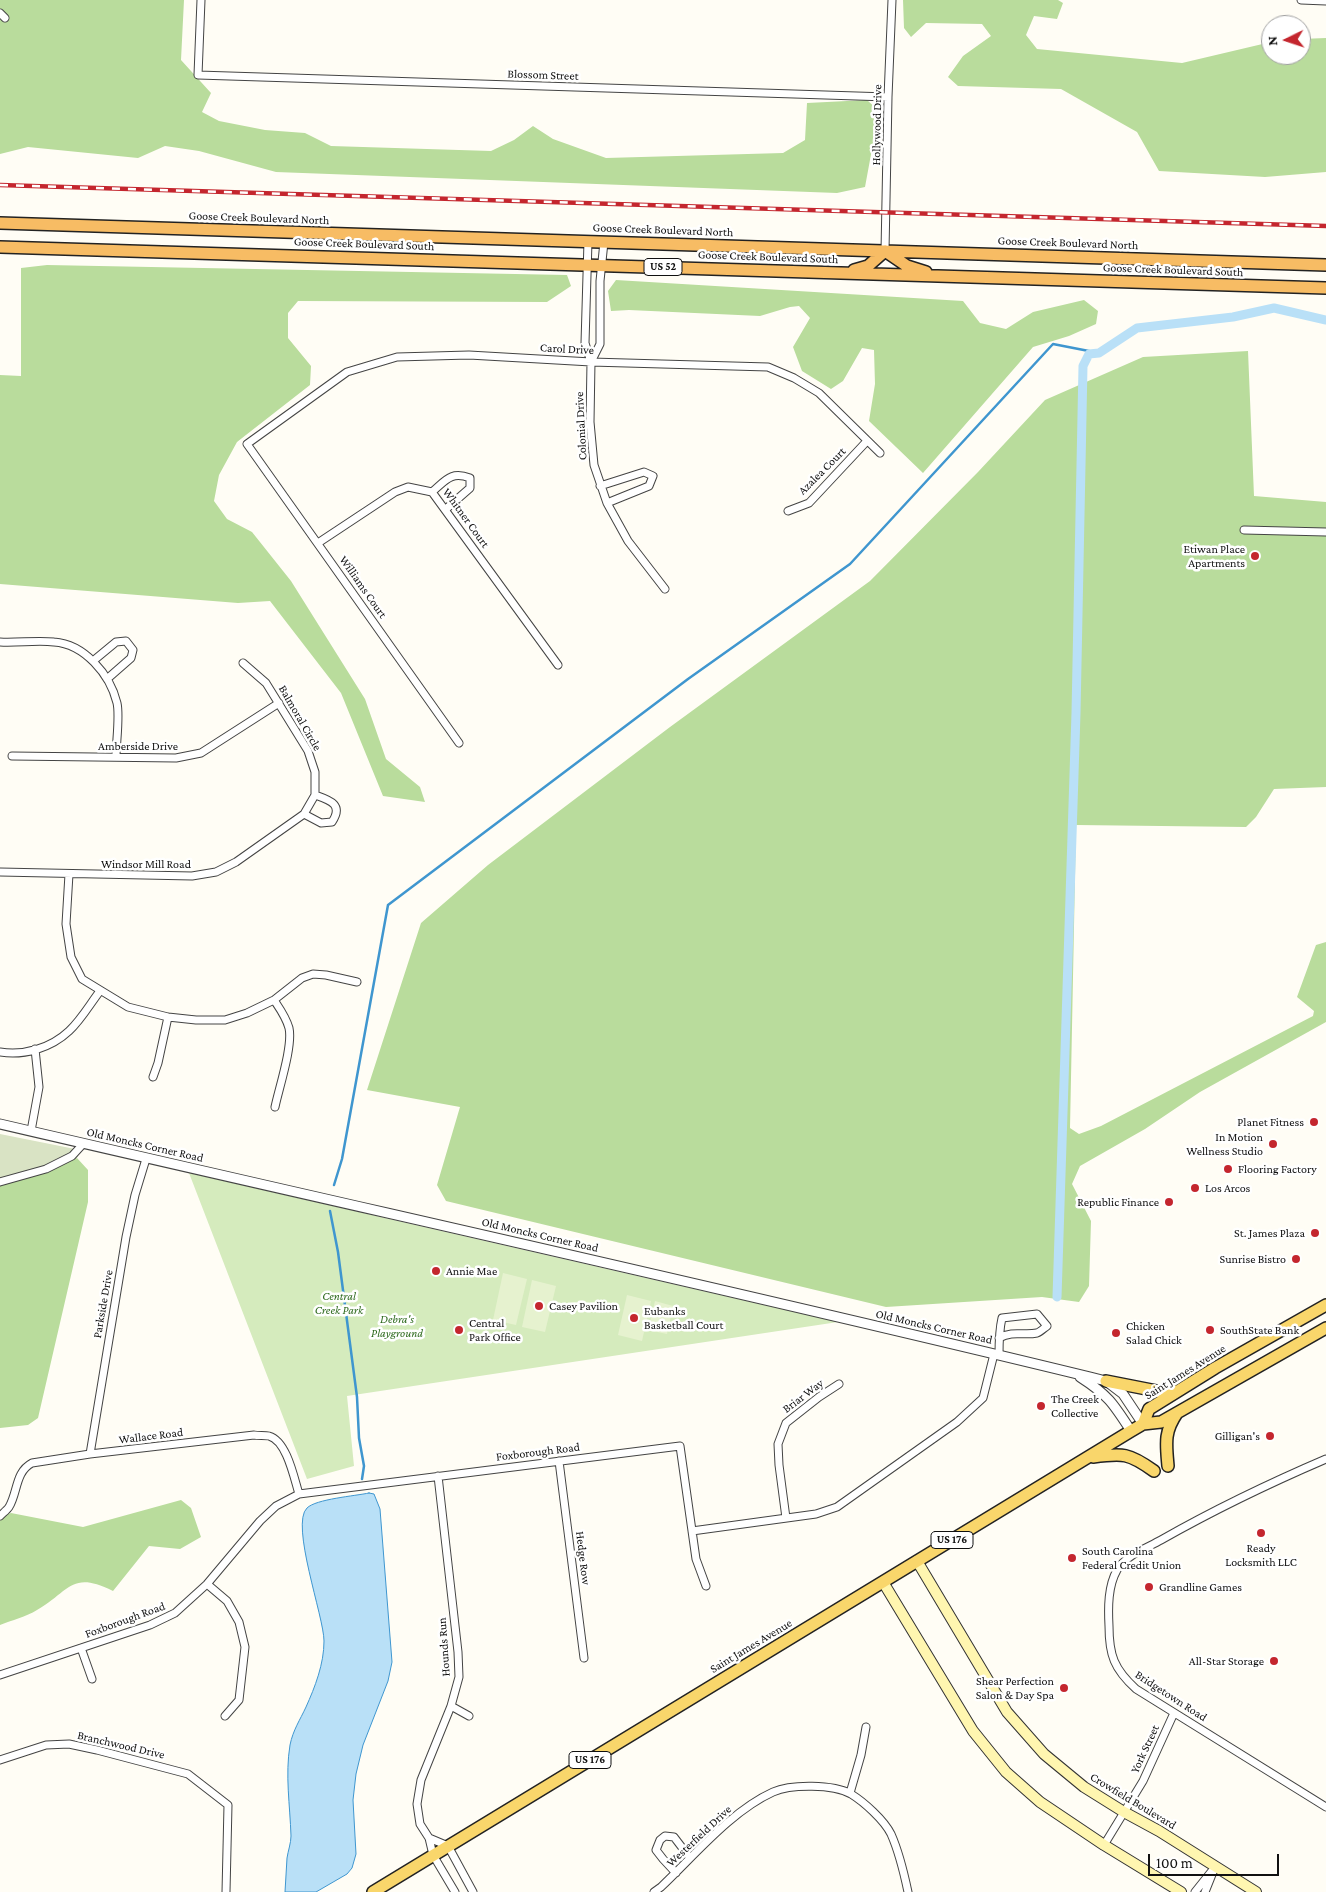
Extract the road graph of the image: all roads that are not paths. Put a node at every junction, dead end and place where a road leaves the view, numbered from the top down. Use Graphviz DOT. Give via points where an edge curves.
graph roads {
  1 [pos="201,0"];
  2 [pos="892,0"];
  3 [pos="1301,0"];
  4 [pos="1326,1"];
  5 [pos="888,97"];
  6 [pos="0,223"];
  7 [pos="588,242"];
  8 [pos="604,242"];
  9 [pos="0,247"];
  10 [pos="885,251"];
  11 [pos="587,265"];
  12 [pos="602,265"];
  13 [pos="1326,265"];
  14 [pos="832,273"];
  15 [pos="943,276"];
  16 [pos="1326,288"];
  17 [pos="591,362"];
  18 [pos="867,441"];
  19 [pos="247,444"];
  20 [pos="880,453"];
  21 [pos="600,486"];
  22 [pos="432,492"];
  23 [pos="607,503"];
  24 [pos="446,509"];
  25 [pos="788,511"];
  26 [pos="1244,530"];
  27 [pos="1326,532"];
  28 [pos="318,543"];
  29 [pos="665,589"];
  30 [pos="0,642"];
  31 [pos="93,661"];
  32 [pos="243,663"];
  33 [pos="558,665"];
  34 [pos="107,679"];
  35 [pos="279,703"];
  36 [pos="459,743"];
  37 [pos="12,756"];
  38 [pos="116,757"];
  39 [pos="315,795"];
  40 [pos="304,814"];
  41 [pos="0,872"];
  42 [pos="69,874"];
  43 [pos="357,982"];
  44 [pos="100,991"];
  45 [pos="274,1000"];
  46 [pos="168,1017"];
  47 [pos="35,1049"];
  48 [pos="0,1052"];
  49 [pos="153,1077"];
  50 [pos="275,1107"];
  51 [pos="0,1124"];
  52 [pos="31,1131"];
  53 [pos="83,1144"];
  54 [pos="146,1159"];
  55 [pos="0,1182"];
  56 [pos="1326,1304"];
  57 [pos="1326,1328"];
  58 [pos="999,1338"];
  59 [pos="997,1354"];
  60 [pos="1074,1373"];
  61 [pos="1106,1381"];
  62 [pos="839,1384"];
  63 [pos="1179,1389"];
  64 [pos="1178,1412"];
  65 [pos="1143,1424"];
  66 [pos="1131,1431"];
  67 [pos="90,1454"];
  68 [pos="1089,1457"];
  69 [pos="1326,1459"];
  70 [pos="559,1461"];
  71 [pos="1168,1466"];
  72 [pos="1154,1471"];
  73 [pos="438,1476"];
  74 [pos="298,1494"];
  75 [pos="0,1516"];
  76 [pos="786,1518"];
  77 [pos="692,1531"];
  78 [pos="917,1561"];
  79 [pos="883,1582"];
  80 [pos="206,1584"];
  81 [pos="706,1586"];
  82 [pos="81,1648"];
  83 [pos="584,1658"];
  84 [pos="0,1675"];
  85 [pos="92,1679"];
  86 [pos="451,1706"];
  87 [pos="1174,1713"];
  88 [pos="225,1716"];
  89 [pos="469,1716"];
  90 [pos="866,1727"];
  91 [pos="0,1760"];
  92 [pos="850,1793"];
  93 [pos="1326,1808"];
  94 [pos="1124,1812"];
  95 [pos="429,1838"];
  96 [pos="1104,1845"];
  97 [pos="448,1846"];
  98 [pos="433,1855"];
  99 [pos="690,1858"];
  100 [pos="1215,1867"];
  101 [pos="676,1874"];
  102 [pos="226,1892"];
  103 [pos="373,1892"];
  104 [pos="455,1892"];
  105 [pos="473,1892"];
  106 [pos="654,1892"];
  107 [pos="908,1892"];
  108 [pos="1181,1892"];
  109 [pos="1195,1892"];
  110 [pos="1206,1892"];
  111 [pos="1256,1892"];
  1 -- 5 [label="street, Blossom Street" via="198,75"];
  2 -- 5 [label="street, Hollywood Drive"];
  3 -- 4 [label="street"];
  5 -- 10 [label="street, Hollywood Drive"];
  6 -- 7 [label="highway, Goose Creek Boulevard North / US 52"];
  7 -- 8 [label="highway, Goose Creek Boulevard North / US 52"];
  7 -- 11 [label="street, Colonial Drive"];
  8 -- 10 [label="highway, Goose Creek Boulevard North / US 52"];
  8 -- 12 [label="street, Colonial Drive"];
  9 -- 11 [label="highway, Goose Creek Boulevard South / US 52"];
  10 -- 13 [label="highway, Goose Creek Boulevard North / US 52"];
  10 -- 14 [label="highway" via="868,266"];
  10 -- 15 [label="highway" via="907,266"];
  11 -- 12 [label="highway, Goose Creek Boulevard South / US 52"];
  11 -- 17 [label="street, Colonial Drive" via="585,343"];
  12 -- 14 [label="highway, Goose Creek Boulevard South / US 52"];
  12 -- 17 [label="street, Colonial Drive" via="600,344"];
  14 -- 15 [label="highway, Goose Creek Boulevard South / US 52"];
  15 -- 16 [label="highway, Goose Creek Boulevard South / US 52"];
  17 -- 18 [label="street, Carol Drive" via="768,367 819,393"];
  17 -- 19 [label="street, Carol Drive" via="469,354 397,358 347,372"];
  17 -- 21 [label="street, Colonial Drive" via="590,422 594,465"];
  18 -- 20 [label="street, Carol Drive"];
  18 -- 25 [label="street, Azalea Court" via="809,503"];
  19 -- 28 [label="street, Williams Court"];
  21 -- 23 [label="street, Colonial Drive"];
  21 -- 23 [label="street" via="644,472 653,476 650,486"];
  22 -- 24 [label="street, Whitner Court"];
  22 -- 24 [label="street" via="451,476 470,478 470,488"];
  22 -- 28 [label="street, Whitner Court" via="408,487 395,492"];
  23 -- 29 [label="street, Colonial Drive" via="628,541"];
  24 -- 33 [label="street, Whitner Court"];
  26 -- 27 [label="street"];
  28 -- 36 [label="street, Williams Court"];
  30 -- 31 [label="street" via="55,642 76,648"];
  31 -- 34 [label="street"];
  31 -- 34 [label="street" via="116,642 126,641 133,650 131,658"];
  32 -- 35 [label="street, Balmoral Circle" via="266,683"];
  34 -- 38 [label="street" via="117,704"];
  35 -- 38 [label="street, Amberside Drive" via="201,754 176,758"];
  35 -- 39 [label="street, Balmoral Circle" via="308,751 315,772"];
  37 -- 38 [label="street, Amberside Drive"];
  39 -- 40 [label="street"];
  39 -- 40 [label="street" via="332,801 336,816 332,822 321,823"];
  40 -- 42 [label="street, Windsor Mill Road" via="236,862 216,872 192,876"];
  41 -- 42 [label="street, Windsor Mill Road"];
  42 -- 44 [label="street" via="66,924 71,957 82,979"];
  43 -- 45 [label="street" via="313,974 302,978"];
  44 -- 46 [label="street" via="128,1007"];
  44 -- 47 [label="street" via="69,1031 49,1045"];
  45 -- 46 [label="street" via="225,1020"];
  45 -- 50 [label="street" via="286,1018 289,1030"];
  46 -- 49 [label="street"];
  47 -- 48 [label="street" via="14,1054"];
  47 -- 52 [label="street" via="39,1087"];
  51 -- 52 [label="street, Old Moncks Corner Road"];
  52 -- 53 [label="street, Old Moncks Corner Road"];
  53 -- 54 [label="street, Old Moncks Corner Road"];
  53 -- 55 [label="street" via="72,1156 46,1169"];
  54 -- 59 [label="street, Old Moncks Corner Road"];
  54 -- 67 [label="street, Parkside Drive" via="126,1237"];
  56 -- 63 [label="main road, Saint James Avenue / US 176"];
  57 -- 64 [label="main road, Saint James Avenue"];
  58 -- 58 [label="street" via="1002,1318 1037,1314 1047,1326 1037,1333 1006,1334"];
  58 -- 59 [label="street"];
  59 -- 60 [label="street, Old Moncks Corner Road"];
  59 -- 76 [label="street" via="983,1398 957,1422 837,1507"];
  60 -- 61 [label="street, Old Moncks Corner Road"];
  60 -- 66 [label="street" via="1112,1402"];
  61 -- 63 [label="main road" via="1167,1393"];
  61 -- 65 [label="street" via="1123,1394"];
  62 -- 76 [label="street, Briar Way" via="786,1423 778,1444"];
  63 -- 65 [label="main road, Saint James Avenue / US 176" via="1149,1409"];
  64 -- 65 [label="main road, Saint James Avenue" via="1161,1422"];
  64 -- 71 [label="main road" via="1170,1423 1166,1438"];
  65 -- 66 [label="main road, Saint James Avenue / US 176"];
  66 -- 68 [label="main road, Saint James Avenue / US 176"];
  67 -- 74 [label="street, Wallace Road" via="254,1435 270,1436 280,1444 289,1460"];
  67 -- 75 [label="street, Wallace Road" via="32,1463 25,1467 9,1507"];
  68 -- 72 [label="main road" via="1129,1456"];
  68 -- 78 [label="main road, Saint James Avenue / US 176"];
  69 -- 87 [label="street, Bridgetown Road" via="1194,1522 1134,1554 1118,1569 1111,1587 1108,1610 1113,1661 1122,1677 1136,1690"];
  70 -- 73 [label="street, Foxborough Road"];
  70 -- 77 [label="street, Foxborough Road" via="680,1446"];
  70 -- 83 [label="street, Hedge Row"];
  73 -- 74 [label="street, Foxborough Road"];
  73 -- 86 [label="street, Hounds Run" via="458,1652 459,1677"];
  74 -- 80 [label="street, Foxborough Road" via="276,1506 260,1521"];
  76 -- 77 [label="street"];
  77 -- 81 [label="street" via="696,1559"];
  78 -- 79 [label="main road, Saint James Avenue / US 176"];
  78 -- 94 [label="main road, Crowfield Boulevard" via="1007,1712 1044,1754 1084,1787"];
  79 -- 96 [label="main road" via="973,1731 1006,1772 1040,1802"];
  79 -- 97 [label="main road, Saint James Avenue / US 176"];
  80 -- 82 [label="street, Foxborough Road" via="175,1613 150,1625"];
  80 -- 88 [label="street" via="226,1601 240,1622 245,1647 239,1700"];
  82 -- 84 [label="street, Foxborough Road"];
  82 -- 85 [label="street"];
  86 -- 89 [label="street"];
  86 -- 95 [label="street, Hounds Run" via="421,1780 420,1824"];
  87 -- 93 [label="street, Bridgetown Road"];
  87 -- 94 [label="street, York Street" via="1143,1781"];
  90 -- 92 [label="street"];
  91 -- 102 [label="street, Branchwood Drive" via="46,1745 69,1744 188,1774 228,1805"];
  92 -- 99 [label="street, Westerfield Drive" via="802,1785 774,1791 729,1821"];
  92 -- 107 [label="street, Westerfield Drive" via="873,1812 890,1833"];
  94 -- 96 [label="street, York Street"];
  94 -- 100 [label="main road, Crowfield Boulevard"];
  95 -- 97 [label="street"];
  95 -- 98 [label="street, Hounds Run"];
  96 -- 108 [label="main road"];
  97 -- 98 [label="main road, Saint James Avenue / US 176"];
  97 -- 105 [label="street"];
  98 -- 103 [label="main road, Saint James Avenue / US 176"];
  98 -- 104 [label="street, Hounds Run"];
  99 -- 101 [label="street, Westerfield Drive"];
  99 -- 101 [label="street" via="674,1837 665,1836 660,1840 656,1850"];
  100 -- 109 [label="street"];
  100 -- 110 [label="street"];
  100 -- 111 [label="main road, Crowfield Boulevard"];
  101 -- 106 [label="street, Westerfield Drive"];
}
